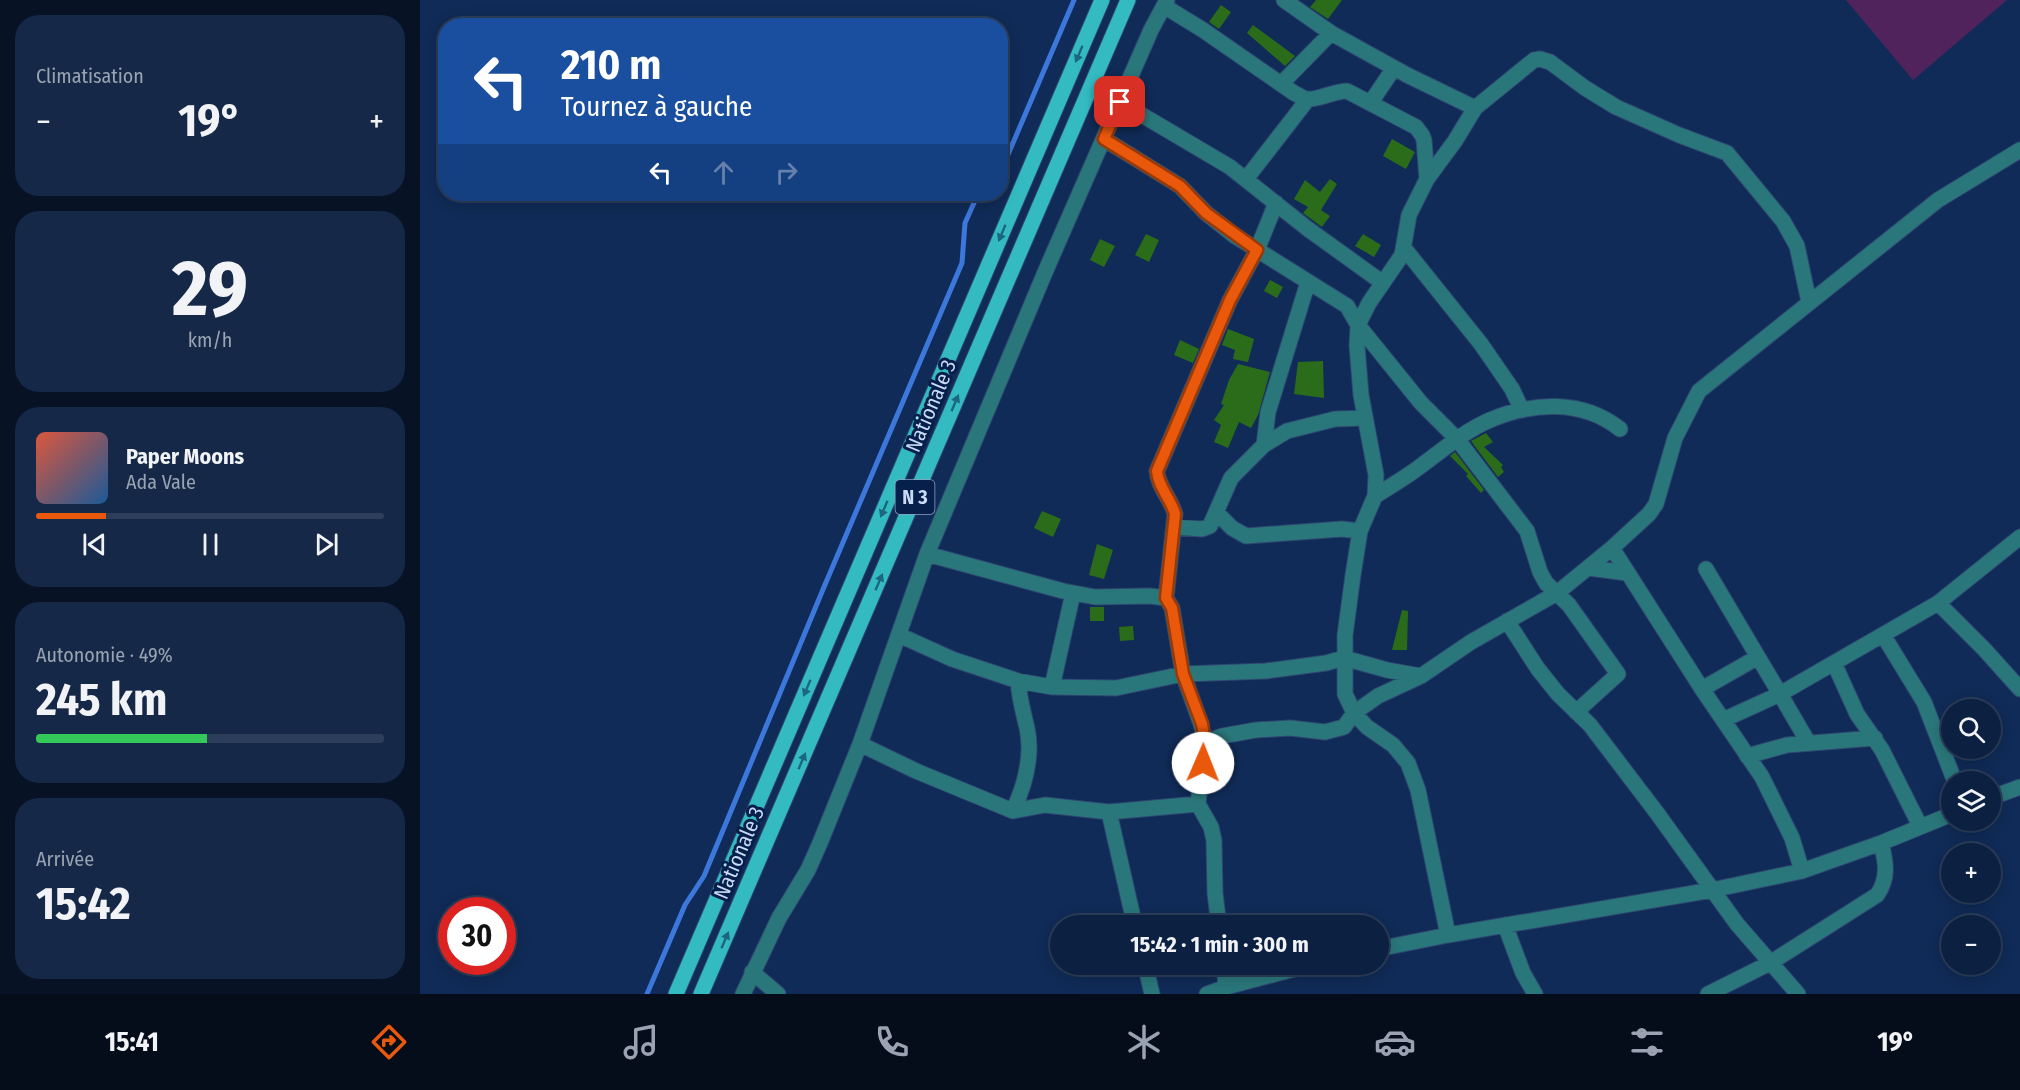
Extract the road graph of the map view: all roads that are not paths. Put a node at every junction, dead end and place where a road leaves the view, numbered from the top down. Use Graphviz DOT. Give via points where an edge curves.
graph roads {
  1 [pos="1102,0"];
  2 [pos="1128,0"];
  3 [pos="1284,0"];
  4 [pos="1166,3"];
  5 [pos="1331,33"];
  6 [pos="1394,68"];
  7 [pos="1281,84"];
  8 [pos="1308,99"];
  9 [pos="1120,102"];
  10 [pos="1371,102"];
  11 [pos="1475,108"];
  12 [pos="1104,139"];
  13 [pos="2020,150"];
  14 [pos="1246,179"];
  15 [pos="1426,179"];
  16 [pos="1276,204"];
  17 [pos="1404,248"];
  18 [pos="1257,250"];
  19 [pos="1308,282"];
  20 [pos="1383,283"];
  21 [pos="1809,302"];
  22 [pos="1358,325"];
  23 [pos="1522,410"];
  24 [pos="1364,418"];
  25 [pos="1620,429"];
  26 [pos="1457,440"];
  27 [pos="1264,445"];
  28 [pos="1375,496"];
  29 [pos="1216,512"];
  30 [pos="1175,527"];
  31 [pos="1360,531"];
  32 [pos="2020,537"];
  33 [pos="1612,548"];
  34 [pos="927,554"];
  35 [pos="1589,568"];
  36 [pos="1706,569"];
  37 [pos="1627,573"];
  38 [pos="1073,593"];
  39 [pos="1557,593"];
  40 [pos="1166,598"];
  41 [pos="1938,603"];
  42 [pos="1507,621"];
  43 [pos="899,635"];
  44 [pos="1883,635"];
  45 [pos="1758,657"];
  46 [pos="1344,658"];
  47 [pos="1834,663"];
  48 [pos="1183,674"];
  49 [pos="1421,676"];
  50 [pos="1018,681"];
  51 [pos="1052,687"];
  52 [pos="1702,689"];
  53 [pos="2020,690"];
  54 [pos="1780,694"];
  55 [pos="1576,712"];
  56 [pos="1354,714"];
  57 [pos="1857,714"];
  58 [pos="1723,720"];
  59 [pos="1875,738"];
  60 [pos="1845,739"];
  61 [pos="1205,742"];
  62 [pos="1808,742"];
  63 [pos="860,744"];
  64 [pos="1747,756"];
  65 [pos="1951,771"];
  66 [pos="2020,787"];
  67 [pos="2001,794"];
  68 [pos="1198,804"];
  69 [pos="1013,811"];
  70 [pos="1109,812"];
  71 [pos="1941,818"];
  72 [pos="1920,826"];
  73 [pos="1881,843"];
  74 [pos="1802,871"];
  75 [pos="1712,890"];
  76 [pos="1132,915"];
  77 [pos="1218,915"];
  78 [pos="1505,925"];
  79 [pos="1448,934"];
  80 [pos="1389,947"];
  81 [pos="1770,963"];
  82 [pos="752,972"];
  83 [pos="1147,975"];
  84 [pos="1225,975"];
  85 [pos="1271,975"];
  86 [pos="1226,987"];
  87 [pos="676,994"];
  88 [pos="701,994"];
  89 [pos="743,994"];
  90 [pos="778,994"];
  91 [pos="1152,994"];
  92 [pos="1207,994"];
  93 [pos="1535,994"];
  94 [pos="1708,994"];
  95 [pos="1798,994"];
  1 -- 87 [label="main road, Nationale 3 / N 3, one-way"];
  88 -- 2 [label="main road, Nationale 3 / N 3, one-way"];
  3 -- 5 [label="street"];
  4 -- 7 [label="street"];
  4 -- 9 [label="street"];
  5 -- 6 [label="street"];
  5 -- 7 [label="street"];
  6 -- 10 [label="street"];
  6 -- 11 [label="street"];
  7 -- 8 [label="street"];
  8 -- 10 [label="street" via="1347,90"];
  8 -- 14 [label="street"];
  9 -- 12 [label="street"];
  9 -- 14 [label="street"];
  10 -- 15 [label="street" via="1416,127 1422,135"];
  11 -- 15 [label="street"];
  11 -- 21 [label="street" via="1540,59 1616,107 1727,153 1782,221 1797,246"];
  12 -- 18 [label="street" via="1180,186 1206,213"];
  12 -- 34 [label="street"];
  13 -- 21 [label="street" via="1938,200"];
  14 -- 16 [label="street"];
  15 -- 17 [label="street" via="1409,215"];
  16 -- 18 [label="street"];
  16 -- 20 [label="street"];
  17 -- 20 [label="street"];
  17 -- 23 [label="street" via="1481,344 1512,388"];
  18 -- 19 [label="street"];
  18 -- 30 [label="street" via="1230,300 1157,471 1173,506"];
  19 -- 22 [label="street" via="1347,306"];
  19 -- 27 [label="street" via="1268,412"];
  20 -- 22 [label="street"];
  21 -- 33 [label="street" via="1699,391 1675,438 1656,504"];
  22 -- 24 [label="street"];
  22 -- 26 [label="street" via="1421,403"];
  23 -- 25 [label="street" via="1563,405 1599,415"];
  23 -- 26 [label="street" via="1489,421"];
  24 -- 27 [label="street" via="1335,419 1287,432"];
  24 -- 28 [label="street" via="1376,475"];
  26 -- 28 [label="street"];
  26 -- 39 [label="street" via="1527,531 1540,572"];
  27 -- 29 [label="street" via="1231,478"];
  28 -- 31 [label="street"];
  29 -- 30 [label="street" via="1206,528"];
  29 -- 31 [label="street" via="1246,536"];
  30 -- 40 [label="street"];
  31 -- 46 [label="street"];
  32 -- 41 [label="street"];
  33 -- 35 [label="street"];
  33 -- 37 [label="street"];
  34 -- 38 [label="street"];
  34 -- 43 [label="street"];
  35 -- 37 [label="street"];
  35 -- 39 [label="street"];
  36 -- 45 [label="street"];
  37 -- 52 [label="street"];
  38 -- 40 [label="street"];
  38 -- 51 [label="street"];
  39 -- 42 [label="street"];
  39 -- 55 [label="street" via="1618,674"];
  40 -- 48 [label="street" via="1172,608"];
  41 -- 44 [label="street"];
  41 -- 53 [label="street"];
  42 -- 49 [label="street"];
  42 -- 55 [label="street" via="1538,669"];
  43 -- 50 [label="street"];
  43 -- 63 [label="street"];
  44 -- 47 [label="street"];
  44 -- 65 [label="street" via="1924,702"];
  45 -- 52 [label="street"];
  45 -- 54 [label="street"];
  46 -- 48 [label="street" via="1266,671"];
  46 -- 49 [label="street"];
  46 -- 56 [label="street" via="1345,694"];
  47 -- 54 [label="street"];
  47 -- 57 [label="street"];
  48 -- 51 [label="street" via="1116,688"];
  48 -- 61 [label="street"];
  49 -- 56 [label="street" via="1378,696"];
  50 -- 51 [label="street"];
  50 -- 69 [label="street" via="1029,754 1023,788"];
  52 -- 58 [label="street"];
  54 -- 58 [label="street"];
  54 -- 62 [label="street"];
  55 -- 75 [label="street" via="1590,725"];
  56 -- 61 [label="street" via="1344,727 1325,732 1256,730"];
  56 -- 79 [label="street" via="1393,745 1408,763 1418,790"];
  57 -- 59 [label="street"];
  57 -- 60 [label="street"];
  58 -- 64 [label="street"];
  59 -- 60 [label="street"];
  59 -- 72 [label="street"];
  60 -- 62 [label="street"];
  61 -- 68 [label="street"];
  62 -- 64 [label="street"];
  63 -- 69 [label="street"];
  63 -- 82 [label="street" via="808,870"];
  64 -- 74 [label="street" via="1762,777 1792,838"];
  66 -- 67 [label="street"];
  68 -- 70 [label="street"];
  68 -- 77 [label="street" via="1214,840"];
  69 -- 70 [label="street" via="1045,805"];
  70 -- 76 [label="street"];
  71 -- 72 [label="street"];
  72 -- 73 [label="street"];
  73 -- 74 [label="street"];
  73 -- 81 [label="street" via="1886,861 1884,884 1877,895"];
  74 -- 75 [label="street"];
  75 -- 78 [label="street"];
  75 -- 81 [label="street"];
  78 -- 79 [label="street"];
  78 -- 93 [label="street"];
  79 -- 80 [label="street"];
  81 -- 94 [label="street"];
  81 -- 95 [label="street"];
  82 -- 89 [label="street"];
  82 -- 90 [label="street"];
  83 -- 91 [label="street"];
  84 -- 86 [label="street"];
  85 -- 86 [label="street"];
  86 -- 92 [label="street"];
}
